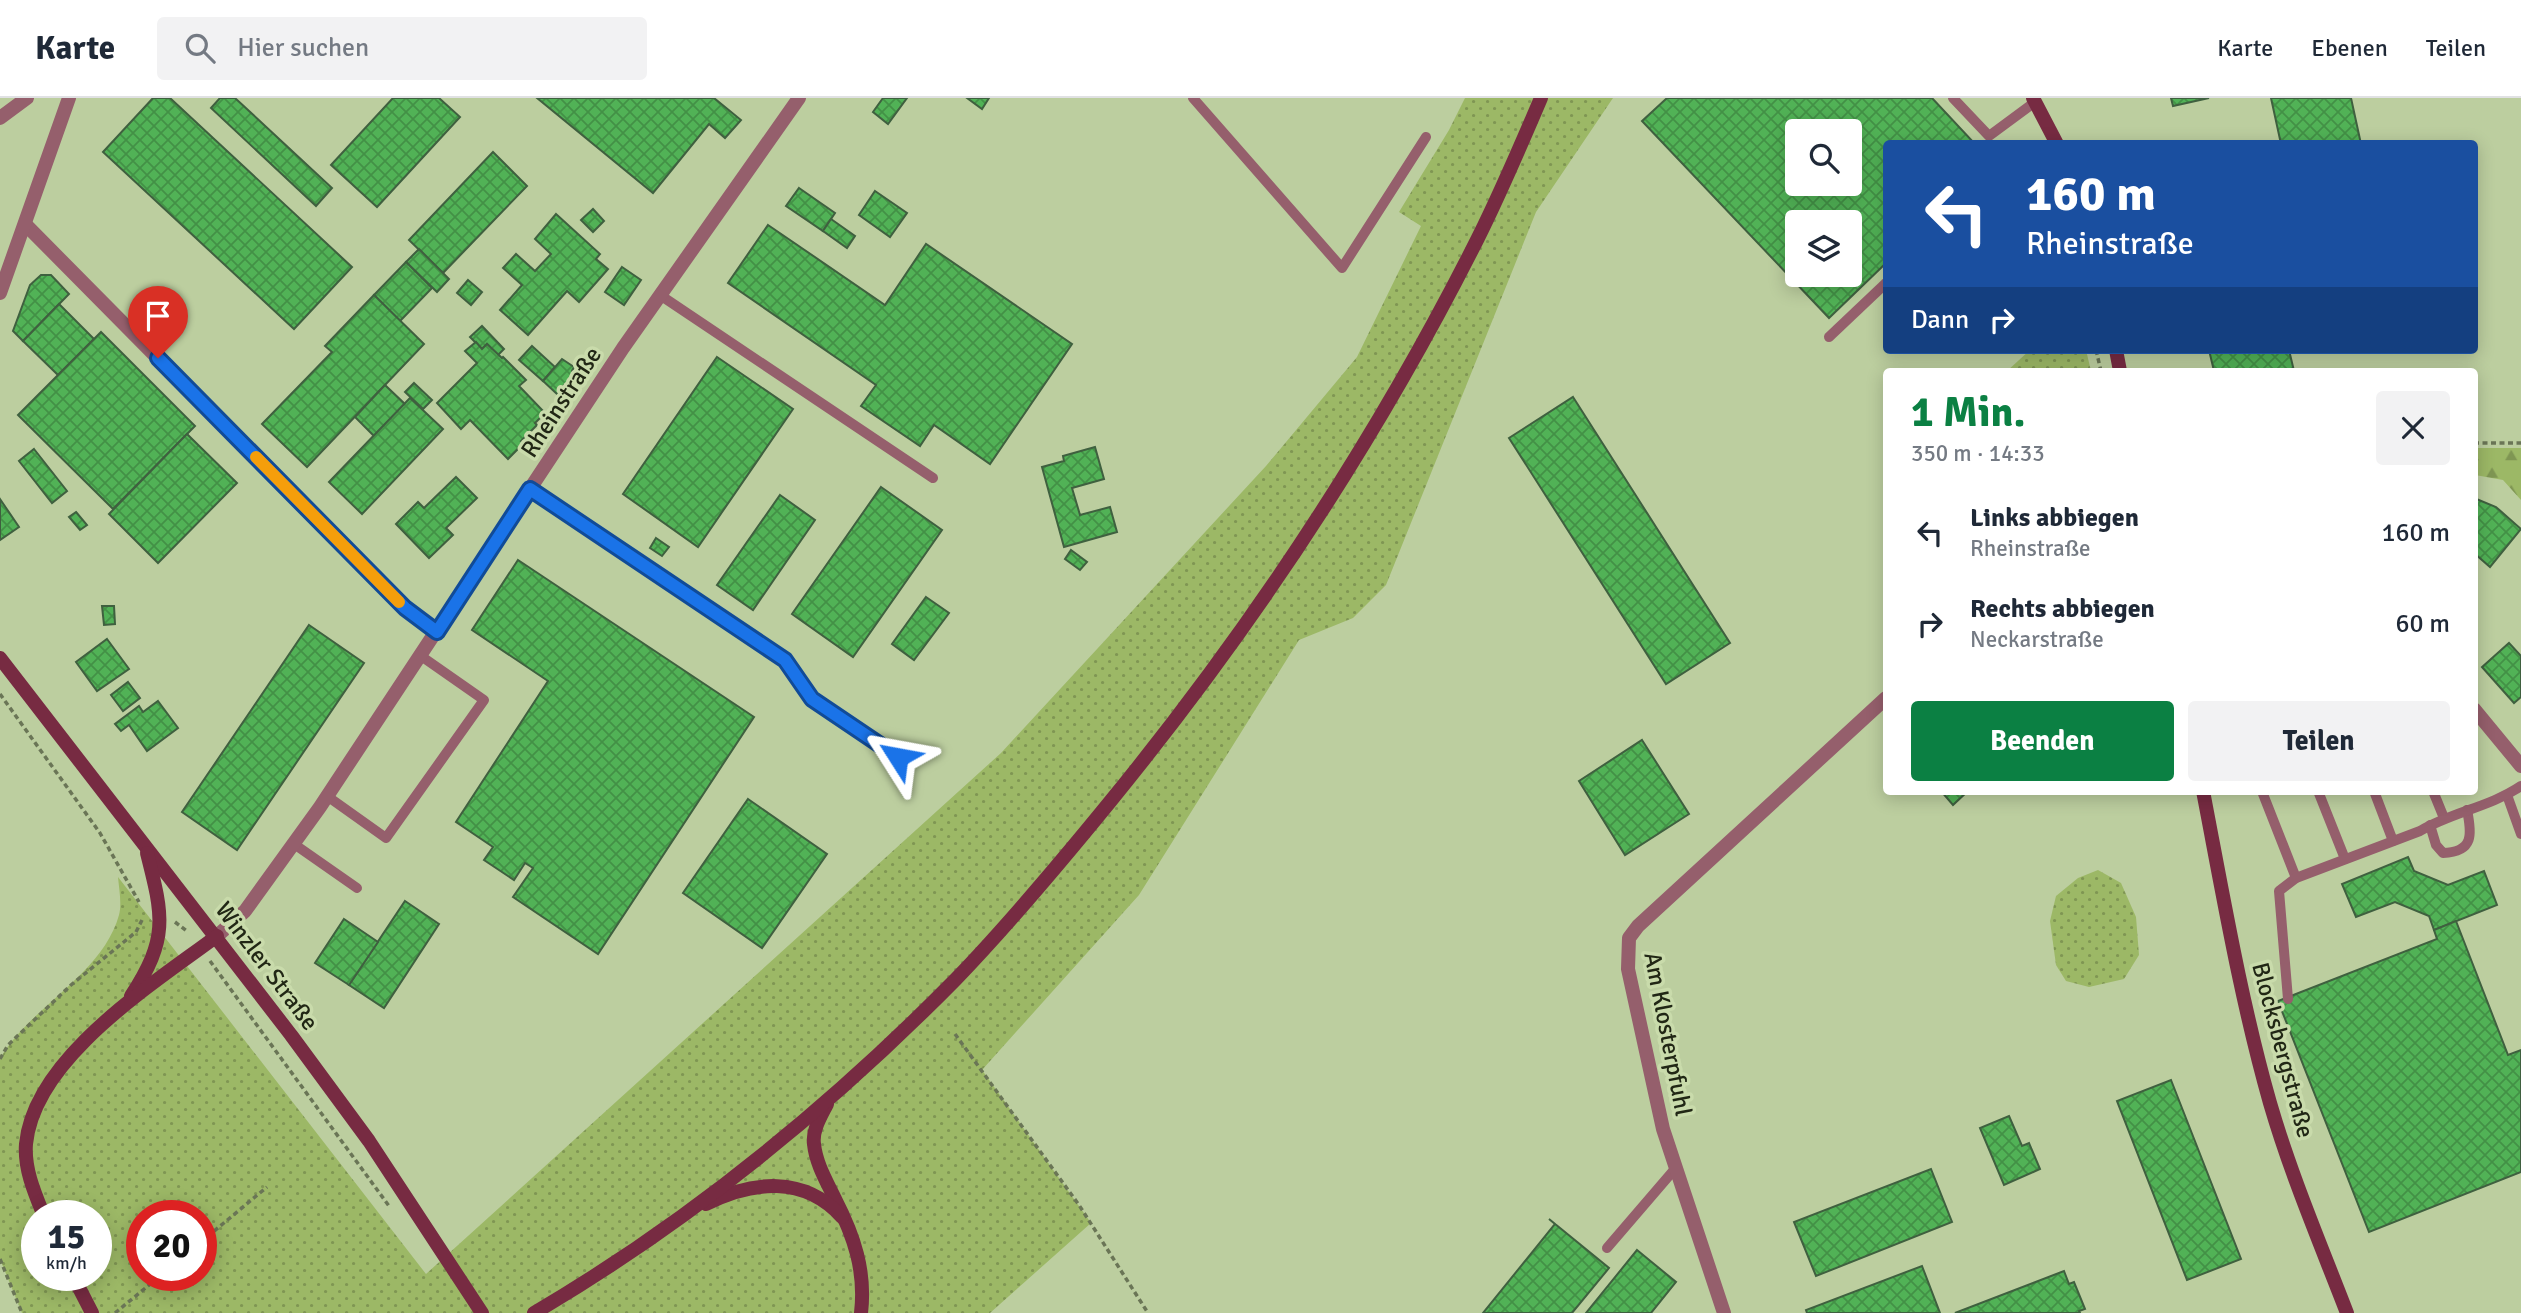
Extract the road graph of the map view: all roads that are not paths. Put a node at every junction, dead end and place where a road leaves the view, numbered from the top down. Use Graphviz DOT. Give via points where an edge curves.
graph roads {
  1 [pos="27,98"];
  2 [pos="69,98"];
  3 [pos="799,98"];
  4 [pos="1193,98"];
  5 [pos="1541,98"];
  6 [pos="1953,98"];
  7 [pos="2034,100"];
  8 [pos="0,118"];
  9 [pos="1426,137"];
  10 [pos="1991,140"];
  11 [pos="2055,140"];
  12 [pos="25,224"];
  13 [pos="1883,286"];
  14 [pos="0,293"];
  15 [pos="660,295"];
  16 [pos="1829,337"];
  17 [pos="933,478"];
  18 [pos="530,489"];
  19 [pos="437,632"];
  20 [pos="421,656"];
  21 [pos="0,658"];
  22 [pos="1883,701"];
  23 [pos="2478,714"];
  24 [pos="898,757"];
  25 [pos="2521,766"];
  26 [pos="2521,786"];
  27 [pos="2204,795"];
  28 [pos="2263,795"];
  29 [pos="2320,795"];
  30 [pos="2376,795"];
  31 [pos="2435,795"];
  32 [pos="2507,795"];
  33 [pos="327,796"];
  34 [pos="2466,810"];
  35 [pos="2444,818"];
  36 [pos="2430,825"];
  37 [pos="2521,834"];
  38 [pos="2393,841"];
  39 [pos="294,844"];
  40 [pos="145,845"];
  41 [pos="2345,859"];
  42 [pos="2296,878"];
  43 [pos="357,888"];
  44 [pos="217,936"];
  45 [pos="2288,999"];
  46 [pos="126,1004"];
  47 [pos="831,1097"];
  48 [pos="1674,1170"];
  49 [pos="37,1200"];
  50 [pos="847,1223"];
  51 [pos="668,1224"];
  52 [pos="1607,1248"];
  53 [pos="81,1291"];
  54 [pos="92,1313"];
  55 [pos="482,1313"];
  56 [pos="534,1313"];
  57 [pos="861,1313"];
  58 [pos="1724,1313"];
  59 [pos="2347,1313"];
  1 -- 8 [label="street"];
  2 -- 12 [label="street"];
  3 -- 15 [label="street, Rheinstraße"];
  4 -- 9 [label="lane" via="1342,268"];
  5 -- 47 [label="main road" via="1480,235 1387,405 1281,575 1214,670 1150,753 958,977"];
  6 -- 10 [label="lane"];
  7 -- 10 [label="lane"];
  7 -- 11 [label="main road"];
  12 -- 14 [label="street"];
  12 -- 19 [label="street" via="405,608"];
  13 -- 16 [label="lane"];
  15 -- 17 [label="lane"];
  15 -- 18 [label="street, Rheinstraße"];
  18 -- 19 [label="street, Rheinstraße"];
  18 -- 24 [label="lane" via="785,660 812,699"];
  19 -- 20 [label="street, Rheinstraße"];
  20 -- 33 [label="street, Rheinstraße"];
  20 -- 33 [label="lane" via="484,701 387,838"];
  21 -- 40 [label="main road, Winzler Straße"];
  22 -- 48 [label="street, Am Klosterpfuhl" via="1629,938 1628,969"];
  23 -- 25 [label="street"];
  26 -- 32 [label="lane"];
  27 -- 59 [label="main road, Blocksbergstraße" via="2237,971 2270,1103"];
  28 -- 42 [label="lane"];
  29 -- 41 [label="lane"];
  30 -- 38 [label="lane"];
  31 -- 35 [label="lane"];
  32 -- 34 [label="lane"];
  32 -- 37 [label="lane"];
  33 -- 39 [label="street, Rheinstraße"];
  34 -- 35 [label="lane"];
  34 -- 36 [label="lane" via="2469,843 2456,853 2443,853"];
  35 -- 36 [label="lane"];
  36 -- 38 [label="lane"];
  38 -- 41 [label="lane"];
  39 -- 43 [label="lane"];
  39 -- 44 [label="street, Rheinstraße" via="244,911"];
  40 -- 44 [label="main road, Winzler Straße"];
  40 -- 46 [label="main road" via="161,918 156,950"];
  41 -- 42 [label="lane"];
  42 -- 45 [label="lane" via="2280,891"];
  44 -- 46 [label="main road"];
  44 -- 55 [label="main road, Winzler Straße" via="369,1141"];
  46 -- 49 [label="main road" via="66,1060 32,1115 26,1145 30,1183"];
  47 -- 50 [label="main road" via="813,1143"];
  47 -- 51 [label="main road" via="750,1165"];
  48 -- 52 [label="lane"];
  48 -- 58 [label="street, Am Klosterpfuhl"];
  50 -- 51 [label="main road" via="835,1209 797,1189 766,1185 737,1191"];
  50 -- 57 [label="main road" via="860,1261"];
  51 -- 56 [label="main road"];
  53 -- 54 [label="main road"];
}
